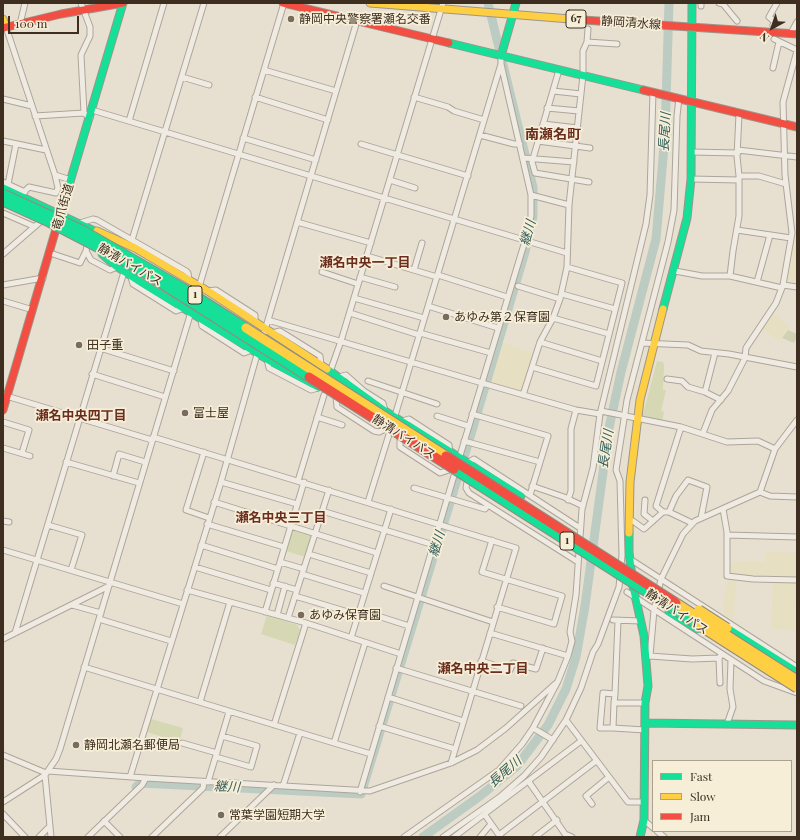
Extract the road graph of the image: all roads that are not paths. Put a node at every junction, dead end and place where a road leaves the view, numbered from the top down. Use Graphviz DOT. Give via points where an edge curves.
graph roads {
  1 [pos="25,3"];
  2 [pos="123,3"];
  3 [pos="164,3"];
  4 [pos="204,3"];
  5 [pos="283,3"];
  6 [pos="370,3"];
  7 [pos="516,3"];
  8 [pos="692,3"];
  9 [pos="719,3"];
  10 [pos="777,3"];
  11 [pos="82,6"];
  12 [pos="442,6"];
  13 [pos="512,14"];
  14 [pos="357,21"];
  15 [pos="737,21"];
  16 [pos="797,22"];
  17 [pos="20,24"];
  18 [pos="4,25"];
  19 [pos="773,25"];
  20 [pos="693,28"];
  21 [pos="588,29"];
  22 [pos="794,33"];
  23 [pos="432,39"];
  24 [pos="774,39"];
  25 [pos="587,42"];
  26 [pos="779,42"];
  27 [pos="617,44"];
  28 [pos="797,51"];
  29 [pos="501,60"];
  30 [pos="772,68"];
  31 [pos="264,70"];
  32 [pos="559,70"];
  33 [pos="583,75"];
  34 [pos="182,77"];
  35 [pos="209,85"];
  36 [pos="336,91"];
  37 [pos="552,91"];
  38 [pos="654,92"];
  39 [pos="581,94"];
  40 [pos="256,97"];
  41 [pos="414,97"];
  42 [pos="678,98"];
  43 [pos="3,100"];
  44 [pos="692,101"];
  45 [pos="32,106"];
  46 [pos="547,108"];
  47 [pos="579,111"];
  48 [pos="88,114"];
  49 [pos="739,114"];
  50 [pos="35,116"];
  51 [pos="328,120"];
  52 [pos="484,120"];
  53 [pos="129,121"];
  54 [pos="543,124"];
  55 [pos="784,124"];
  56 [pos="797,127"];
  57 [pos="578,128"];
  58 [pos="166,132"];
  59 [pos="480,135"];
  60 [pos="243,138"];
  61 [pos="3,141"];
  62 [pos="538,141"];
  63 [pos="16,144"];
  64 [pos="361,144"];
  65 [pos="520,144"];
  66 [pos="576,145"];
  67 [pos="590,148"];
  68 [pos="46,150"];
  69 [pos="691,152"];
  70 [pos="738,152"];
  71 [pos="238,154"];
  72 [pos="785,154"];
  73 [pos="397,155"];
  74 [pos="797,157"];
  75 [pos="524,158"];
  76 [pos="533,159"];
  77 [pos="316,160"];
  78 [pos="574,162"];
  79 [pos="55,175"];
  80 [pos="311,176"];
  81 [pos="468,176"];
  82 [pos="739,178"];
  83 [pos="690,179"];
  84 [pos="71,180"];
  85 [pos="390,180"];
  86 [pos="572,180"];
  87 [pos="589,182"];
  88 [pos="786,184"];
  89 [pos="5,185"];
  90 [pos="415,188"];
  91 [pos="3,194"];
  92 [pos="26,195"];
  93 [pos="531,195"];
  94 [pos="384,198"];
  95 [pos="3,201"];
  96 [pos="569,205"];
  97 [pos="3,206"];
  98 [pos="3,213"];
  99 [pos="62,214"];
  100 [pos="455,219"];
  101 [pos="297,222"];
  102 [pos="80,223"];
  103 [pos="36,224"];
  104 [pos="57,230"];
  105 [pos="737,230"];
  106 [pos="97,231"];
  107 [pos="770,235"];
  108 [pos="793,236"];
  109 [pos="132,240"];
  110 [pos="525,241"];
  111 [pos="371,243"];
  112 [pos="422,243"];
  113 [pos="87,249"];
  114 [pos="50,253"];
  115 [pos="567,253"];
  116 [pos="3,254"];
  117 [pos="102,254"];
  118 [pos="367,256"];
  119 [pos="567,267"];
  120 [pos="414,270"];
  121 [pos="675,271"];
  122 [pos="124,272"];
  123 [pos="322,272"];
  124 [pos="437,276"];
  125 [pos="730,276"];
  126 [pos="360,277"];
  127 [pos="43,278"];
  128 [pos="188,280"];
  129 [pos="757,282"];
  130 [pos="358,284"];
  131 [pos="3,285"];
  132 [pos="518,286"];
  133 [pos="783,286"];
  134 [pos="395,287"];
  135 [pos="797,287"];
  136 [pos="203,289"];
  137 [pos="561,296"];
  138 [pos="507,297"];
  139 [pos="354,298"];
  140 [pos="3,301"];
  141 [pos="428,306"];
  142 [pos="615,309"];
  143 [pos="33,310"];
  144 [pos="188,310"];
  145 [pos="350,313"];
  146 [pos="424,318"];
  147 [pos="553,318"];
  148 [pos="268,327"];
  149 [pos="498,328"];
  150 [pos="419,334"];
  151 [pos="609,334"];
  152 [pos="341,341"];
  153 [pos="540,342"];
  154 [pos="642,343"];
  155 [pos="656,343"];
  156 [pos="100,348"];
  157 [pos="255,352"];
  158 [pos="715,352"];
  159 [pos="491,353"];
  160 [pos="745,358"];
  161 [pos="602,361"];
  162 [pos="411,362"];
  163 [pos="797,366"];
  164 [pos="532,367"];
  165 [pos="174,371"];
  166 [pos="330,373"];
  167 [pos="92,374"];
  168 [pos="667,379"];
  169 [pos="368,381"];
  170 [pos="482,383"];
  171 [pos="322,391"];
  172 [pos="401,392"];
  173 [pos="706,392"];
  174 [pos="523,395"];
  175 [pos="5,396"];
  176 [pos="337,396"];
  177 [pos="165,397"];
  178 [pos="721,400"];
  179 [pos="437,404"];
  180 [pos="3,410"];
  181 [pos="576,410"];
  182 [pos="381,411"];
  183 [pos="601,412"];
  184 [pos="472,414"];
  185 [pos="437,416"];
  186 [pos="625,416"];
  187 [pos="317,417"];
  188 [pos="79,418"];
  189 [pos="637,418"];
  190 [pos="398,419"];
  191 [pos="797,420"];
  192 [pos="3,422"];
  193 [pos="342,425"];
  194 [pos="468,426"];
  195 [pos="682,427"];
  196 [pos="387,431"];
  197 [pos="703,433"];
  198 [pos="153,439"];
  199 [pos="464,441"];
  200 [pos="3,448"];
  201 [pos="774,449"];
  202 [pos="204,452"];
  203 [pos="22,453"];
  204 [pos="30,456"];
  205 [pos="459,457"];
  206 [pos="227,460"];
  207 [pos="66,462"];
  208 [pos="145,462"];
  209 [pos="540,462"];
  210 [pos="451,472"];
  211 [pos="113,476"];
  212 [pos="301,481"];
  213 [pos="221,482"];
  214 [pos="467,482"];
  215 [pos="139,483"];
  216 [pos="532,486"];
  217 [pos="414,488"];
  218 [pos="329,490"];
  219 [pos="760,492"];
  220 [pos="525,496"];
  221 [pos="797,497"];
  222 [pos="447,498"];
  223 [pos="568,500"];
  224 [pos="645,500"];
  225 [pos="214,502"];
  226 [pos="368,502"];
  227 [pos="297,504"];
  228 [pos="488,505"];
  229 [pos="583,506"];
  230 [pos="391,509"];
  231 [pos="723,509"];
  232 [pos="322,511"];
  233 [pos="666,512"];
  234 [pos="209,518"];
  235 [pos="702,518"];
  236 [pos="3,521"];
  237 [pos="632,521"];
  238 [pos="653,521"];
  239 [pos="9,522"];
  240 [pos="692,523"];
  241 [pos="207,524"];
  242 [pos="439,524"];
  243 [pos="48,525"];
  244 [pos="290,526"];
  245 [pos="580,528"];
  246 [pos="384,530"];
  247 [pos="315,534"];
  248 [pos="727,535"];
  249 [pos="797,537"];
  250 [pos="492,540"];
  251 [pos="201,544"];
  252 [pos="434,545"];
  253 [pos="284,547"];
  254 [pos="3,550"];
  255 [pos="377,552"];
  256 [pos="309,554"];
  257 [pos="630,559"];
  258 [pos="38,561"];
  259 [pos="280,562"];
  260 [pos="578,562"];
  261 [pos="195,566"];
  262 [pos="278,569"];
  263 [pos="71,570"];
  264 [pos="303,572"];
  265 [pos="371,573"];
  266 [pos="661,579"];
  267 [pos="506,580"];
  268 [pos="797,580"];
  269 [pos="273,583"];
  270 [pos="109,584"];
  271 [pos="285,586"];
  272 [pos="384,586"];
  273 [pos="187,590"];
  274 [pos="271,590"];
  275 [pos="297,590"];
  276 [pos="627,592"];
  277 [pos="364,594"];
  278 [pos="295,596"];
  279 [pos="418,597"];
  280 [pos="636,598"];
  281 [pos="230,602"];
  282 [pos="72,604"];
  283 [pos="183,604"];
  284 [pos="497,607"];
  285 [pos="654,610"];
  286 [pos="265,612"];
  287 [pos="359,612"];
  288 [pos="101,613"];
  289 [pos="277,615"];
  290 [pos="288,618"];
  291 [pos="99,619"];
  292 [pos="641,621"];
  293 [pos="493,622"];
  294 [pos="306,623"];
  295 [pos="409,626"];
  296 [pos="15,633"];
  297 [pos="490,633"];
  298 [pos="351,638"];
  299 [pos="3,639"];
  300 [pos="172,641"];
  301 [pos="365,643"];
  302 [pos="543,648"];
  303 [pos="400,654"];
  304 [pos="568,656"];
  305 [pos="648,656"];
  306 [pos="721,656"];
  307 [pos="778,657"];
  308 [pos="731,660"];
  309 [pos="481,661"];
  310 [pos="84,667"];
  311 [pos="797,667"];
  312 [pos="396,668"];
  313 [pos="797,672"];
  314 [pos="797,680"];
  315 [pos="558,681"];
  316 [pos="720,683"];
  317 [pos="156,690"];
  318 [pos="472,691"];
  319 [pos="797,691"];
  320 [pos="614,694"];
  321 [pos="388,697"];
  322 [pos="200,702"];
  323 [pos="614,703"];
  324 [pos="645,704"];
  325 [pos="522,706"];
  326 [pos="229,712"];
  327 [pos="566,720"];
  328 [pos="464,721"];
  329 [pos="727,724"];
  330 [pos="274,725"];
  331 [pos="797,725"];
  332 [pos="380,726"];
  333 [pos="645,727"];
  334 [pos="533,728"];
  335 [pos="613,728"];
  336 [pos="300,733"];
  337 [pos="222,736"];
  338 [pos="552,740"];
  339 [pos="581,740"];
  340 [pos="182,743"];
  341 [pos="334,743"];
  342 [pos="455,749"];
  343 [pos="371,754"];
  344 [pos="3,755"];
  345 [pos="216,755"];
  346 [pos="596,761"];
  347 [pos="451,763"];
  348 [pos="46,773"];
  349 [pos="130,777"];
  350 [pos="609,777"];
  351 [pos="146,778"];
  352 [pos="206,782"];
  353 [pos="529,782"];
  354 [pos="274,785"];
  355 [pos="283,786"];
  356 [pos="360,792"];
  357 [pos="543,801"];
  358 [pos="3,802"];
  359 [pos="644,802"];
  360 [pos="592,804"];
  361 [pos="3,814"];
  362 [pos="485,816"];
  363 [pos="557,820"];
  364 [pos="644,820"];
  365 [pos="104,821"];
  366 [pos="491,824"];
  367 [pos="50,826"];
  368 [pos="652,827"];
  369 [pos="500,836"];
  370 [pos="25,837"];
  371 [pos="39,837"];
  372 [pos="51,837"];
  373 [pos="88,837"];
  374 [pos="120,837"];
  375 [pos="152,837"];
  376 [pos="220,837"];
  377 [pos="404,837"];
  378 [pos="442,837"];
  379 [pos="454,837"];
  380 [pos="480,837"];
  381 [pos="535,837"];
  382 [pos="572,837"];
  383 [pos="640,837"];
  1 -- 17 [label="street"];
  2 -- 11 [label="main road"];
  2 -- 48 [label="main road, 竜爪街道"];
  3 -- 53 [label="street"];
  4 -- 34 [label="street"];
  5 -- 14 [label="main road"];
  5 -- 31 [label="street"];
  6 -- 12 [label="main road, 静岡清水線 / 67"];
  7 -- 13 [label="main road"];
  8 -- 20 [label="main road"];
  9 -- 15 [label="street" via="723,4"];
  10 -- 19 [label="street" via="769,17 775,22"];
  11 -- 17 [label="main road"];
  11 -- 48 [label="street" via="90,27 90,36 81,55"];
  12 -- 13 [label="main road, 静岡清水線 / 67"];
  12 -- 23 [label="street"];
  13 -- 20 [label="main road, 静岡清水線 / 67"];
  13 -- 29 [label="main road"];
  14 -- 23 [label="main road"];
  14 -- 36 [label="street"];
  16 -- 22 [label="street"];
  17 -- 18 [label="main road"];
  18 -- 45 [label="street"];
  20 -- 22 [label="main road, 静岡清水線 / 67"];
  20 -- 44 [label="main road"];
  21 -- 25 [label="street"];
  23 -- 29 [label="main road"];
  23 -- 41 [label="street"];
  24 -- 26 [label="street"];
  25 -- 27 [label="street"];
  25 -- 33 [label="street" via="583,51"];
  26 -- 28 [label="street"];
  26 -- 30 [label="street"];
  28 -- 55 [label="street" via="784,102"];
  29 -- 32 [label="main road"];
  29 -- 52 [label="street"];
  29 -- 65 [label="street"];
  31 -- 36 [label="street"];
  31 -- 40 [label="street"];
  32 -- 33 [label="main road"];
  32 -- 37 [label="street"];
  33 -- 38 [label="main road"];
  33 -- 39 [label="street"];
  34 -- 35 [label="street"];
  34 -- 58 [label="street"];
  36 -- 51 [label="street"];
  37 -- 39 [label="street"];
  37 -- 46 [label="street"];
  38 -- 42 [label="main road"];
  38 -- 183 [label="street" via="650,195 646,224"];
  39 -- 47 [label="street"];
  40 -- 51 [label="street"];
  40 -- 60 [label="street"];
  41 -- 52 [label="street"];
  41 -- 73 [label="street"];
  42 -- 44 [label="main road"];
  42 -- 154 [label="street" via="674,210"];
  43 -- 45 [label="street"];
  44 -- 49 [label="main road"];
  44 -- 69 [label="main road"];
  45 -- 50 [label="street"];
  46 -- 47 [label="street"];
  46 -- 54 [label="street"];
  47 -- 57 [label="street"];
  48 -- 50 [label="street"];
  48 -- 53 [label="street"];
  48 -- 84 [label="main road, 竜爪街道"];
  49 -- 55 [label="main road"];
  49 -- 70 [label="street"];
  50 -- 68 [label="street"];
  51 -- 77 [label="street"];
  52 -- 59 [label="street"];
  53 -- 58 [label="street"];
  54 -- 57 [label="street"];
  54 -- 62 [label="street"];
  55 -- 56 [label="main road"];
  55 -- 72 [label="street"];
  57 -- 66 [label="street"];
  58 -- 71 [label="street"];
  58 -- 109 [label="street"];
  59 -- 65 [label="street"];
  59 -- 81 [label="street"];
  60 -- 71 [label="street"];
  60 -- 77 [label="street"];
  61 -- 63 [label="street"];
  62 -- 66 [label="street"];
  62 -- 76 [label="street"];
  63 -- 68 [label="street"];
  63 -- 89 [label="street"];
  64 -- 73 [label="street"];
  65 -- 75 [label="street"];
  66 -- 67 [label="street"];
  66 -- 78 [label="street"];
  68 -- 79 [label="street"];
  69 -- 70 [label="street"];
  69 -- 83 [label="main road"];
  70 -- 72 [label="street"];
  70 -- 82 [label="street"];
  71 -- 80 [label="street"];
  71 -- 136 [label="street"];
  72 -- 74 [label="street"];
  72 -- 88 [label="street"];
  73 -- 81 [label="street"];
  73 -- 85 [label="street"];
  75 -- 76 [label="street"];
  75 -- 93 [label="street"];
  76 -- 78 [label="street"];
  76 -- 86 [label="street" via="535,173"];
  77 -- 80 [label="street"];
  78 -- 86 [label="street"];
  79 -- 84 [label="street"];
  79 -- 92 [label="street" via="58,188 56,193 29,187"];
  80 -- 94 [label="street"];
  80 -- 101 [label="street"];
  81 -- 100 [label="street"];
  82 -- 83 [label="street"];
  82 -- 88 [label="street" via="759,176"];
  82 -- 105 [label="street"];
  83 -- 121 [label="main road" via="687,218"];
  84 -- 99 [label="main road, 竜爪街道"];
  85 -- 90 [label="street"];
  85 -- 94 [label="street"];
  86 -- 87 [label="street"];
  86 -- 96 [label="street"];
  88 -- 108 [label="street"];
  89 -- 92 [label="main road, 1"];
  91 -- 182 [label="main road, 静清バイパス / 1, bridge" via="82,230 139,262"];
  92 -- 99 [label="main road, 1"];
  93 -- 96 [label="street"];
  93 -- 110 [label="street" via="531,216"];
  94 -- 100 [label="street"];
  94 -- 111 [label="street"];
  95 -- 176 [label="main road, 静清バイパス / 1, bridge" via="134,266"];
  96 -- 115 [label="street"];
  97 -- 103 [label="main road, 1"];
  98 -- 103 [label="street"];
  99 -- 102 [label="main road, 1"];
  99 -- 104 [label="main road, 竜爪街道"];
  100 -- 110 [label="street"];
  100 -- 124 [label="street"];
  101 -- 111 [label="street"];
  101 -- 148 [label="street"];
  102 -- 106 [label="main road, 1"];
  102 -- 109 [label="street" via="93,219"];
  103 -- 104 [label="main road, 1"];
  103 -- 116 [label="street"];
  104 -- 113 [label="main road, 1"];
  104 -- 114 [label="main road, 竜爪街道"];
  105 -- 107 [label="street"];
  105 -- 125 [label="street"];
  106 -- 128 [label="main road, 1" via="135,248"];
  106 -- 182 [label="main road, bridge" via="268,335"];
  107 -- 108 [label="street"];
  107 -- 129 [label="street"];
  108 -- 133 [label="street"];
  109 -- 128 [label="street" via="186,271"];
  110 -- 115 [label="street"];
  110 -- 138 [label="street"];
  111 -- 118 [label="street"];
  112 -- 120 [label="street"];
  113 -- 114 [label="street" via="80,263"];
  113 -- 117 [label="main road, 1"];
  113 -- 122 [label="street" via="91,260 110,270"];
  114 -- 127 [label="main road, 竜爪街道"];
  115 -- 119 [label="street"];
  117 -- 122 [label="main road, 1"];
  117 -- 176 [label="main road, 1, bridge"];
  118 -- 120 [label="street"];
  118 -- 126 [label="street"];
  119 -- 137 [label="street"];
  119 -- 142 [label="street" via="622,283"];
  120 -- 124 [label="street"];
  121 -- 125 [label="street" via="702,276"];
  121 -- 155 [label="main road"];
  122 -- 144 [label="main road, 1"];
  122 -- 156 [label="street"];
  123 -- 130 [label="street"];
  124 -- 138 [label="street"];
  124 -- 141 [label="street"];
  125 -- 129 [label="street"];
  126 -- 130 [label="street"];
  126 -- 134 [label="street"];
  127 -- 131 [label="street"];
  127 -- 143 [label="main road, 竜爪街道"];
  128 -- 136 [label="main road, 1"];
  129 -- 133 [label="street"];
  130 -- 139 [label="street"];
  132 -- 137 [label="street"];
  133 -- 135 [label="street"];
  133 -- 160 [label="street" via="776,303 746,348"];
  136 -- 144 [label="street"];
  136 -- 148 [label="main road, 1" via="255,322"];
  137 -- 142 [label="street"];
  137 -- 147 [label="street"];
  138 -- 149 [label="street"];
  139 -- 145 [label="street"];
  139 -- 146 [label="street"];
  140 -- 143 [label="street"];
  141 -- 146 [label="street"];
  141 -- 149 [label="street"];
  142 -- 151 [label="street"];
  143 -- 175 [label="main road, 竜爪街道"];
  144 -- 157 [label="main road, 1"];
  144 -- 165 [label="street"];
  145 -- 150 [label="street"];
  145 -- 152 [label="street"];
  146 -- 150 [label="street"];
  147 -- 151 [label="street"];
  147 -- 153 [label="street"];
  148 -- 152 [label="street"];
  148 -- 157 [label="street"];
  148 -- 166 [label="main road, 1"];
  149 -- 159 [label="street"];
  150 -- 159 [label="street"];
  150 -- 162 [label="street"];
  151 -- 161 [label="street"];
  152 -- 162 [label="street"];
  152 -- 166 [label="street"];
  153 -- 161 [label="street"];
  153 -- 164 [label="street"];
  154 -- 155 [label="street"];
  154 -- 186 [label="street"];
  155 -- 158 [label="street" via="688,345 701,351"];
  155 -- 189 [label="main road"];
  156 -- 165 [label="street"];
  156 -- 167 [label="street"];
  157 -- 171 [label="main road, 1"];
  157 -- 206 [label="street"];
  158 -- 160 [label="street"];
  158 -- 173 [label="street"];
  159 -- 170 [label="street"];
  160 -- 163 [label="street"];
  160 -- 178 [label="street"];
  161 -- 164 [label="street" via="596,386"];
  162 -- 170 [label="street"];
  162 -- 172 [label="street"];
  164 -- 174 [label="street"];
  165 -- 177 [label="street"];
  166 -- 182 [label="main road, 1" via="339,377"];
  167 -- 177 [label="street"];
  167 -- 188 [label="street"];
  168 -- 173 [label="street" via="682,381 688,387"];
  169 -- 172 [label="street"];
  170 -- 174 [label="street"];
  170 -- 184 [label="street"];
  171 -- 176 [label="main road, 1"];
  171 -- 187 [label="street"];
  172 -- 179 [label="street"];
  172 -- 190 [label="street"];
  173 -- 178 [label="street"];
  174 -- 181 [label="street"];
  175 -- 180 [label="main road, 竜爪街道"];
  175 -- 188 [label="street"];
  176 -- 196 [label="main road, 1"];
  176 -- 319 [label="main road, 静清バイパス / 1, bridge"];
  177 -- 198 [label="street"];
  178 -- 197 [label="street" via="712,410"];
  181 -- 183 [label="street"];
  181 -- 223 [label="street" via="571,429 571,491"];
  182 -- 190 [label="main road, 1"];
  182 -- 314 [label="main road, 静清バイパス / 1, bridge"];
  183 -- 186 [label="street"];
  183 -- 229 [label="street" via="593,468"];
  184 -- 194 [label="street"];
  184 -- 209 [label="street" via="548,436"];
  185 -- 194 [label="street"];
  186 -- 189 [label="street"];
  186 -- 327 [label="street" via="616,470 620,481 622,572 598,644 592,652 581,688"];
  187 -- 193 [label="street"];
  187 -- 212 [label="street"];
  188 -- 198 [label="street"];
  188 -- 207 [label="street"];
  189 -- 195 [label="street"];
  189 -- 257 [label="main road" via="630,482"];
  190 -- 196 [label="street"];
  190 -- 205 [label="main road, 1"];
  191 -- 201 [label="street"];
  192 -- 203 [label="street" via="29,430"];
  194 -- 199 [label="street"];
  195 -- 197 [label="street"];
  195 -- 233 [label="street" via="656,506"];
  196 -- 210 [label="main road, 1"];
  196 -- 226 [label="street"];
  197 -- 201 [label="street" via="727,442 758,441"];
  198 -- 202 [label="street"];
  198 -- 208 [label="street"];
  199 -- 205 [label="street"];
  199 -- 209 [label="street"];
  200 -- 203 [label="street"];
  201 -- 219 [label="street"];
  202 -- 206 [label="street"];
  202 -- 234 [label="street" via="186,510"];
  203 -- 204 [label="street"];
  205 -- 210 [label="street"];
  205 -- 220 [label="main road, 1"];
  206 -- 212 [label="street"];
  206 -- 213 [label="street"];
  207 -- 211 [label="street"];
  207 -- 243 [label="street"];
  208 -- 211 [label="street" via="119,454"];
  208 -- 215 [label="street"];
  209 -- 216 [label="street"];
  210 -- 214 [label="main road, 1"];
  210 -- 222 [label="street"];
  211 -- 215 [label="street"];
  212 -- 218 [label="street"];
  212 -- 227 [label="street"];
  213 -- 225 [label="street"];
  213 -- 227 [label="street"];
  214 -- 228 [label="street" via="467,490"];
  214 -- 319 [label="main road, 1"];
  215 -- 270 [label="street"];
  216 -- 220 [label="street"];
  216 -- 223 [label="street"];
  217 -- 222 [label="street"];
  218 -- 226 [label="street"];
  218 -- 232 [label="street"];
  219 -- 221 [label="street" via="770,496"];
  219 -- 231 [label="street"];
  220 -- 245 [label="street"];
  220 -- 307 [label="main road, 1, bridge" via="727,628"];
  222 -- 228 [label="street" via="485,509"];
  222 -- 242 [label="street"];
  223 -- 229 [label="street"];
  224 -- 238 [label="street" via="644,514"];
  225 -- 234 [label="street"];
  225 -- 244 [label="street"];
  226 -- 230 [label="street"];
  227 -- 244 [label="street"];
  228 -- 260 [label="street"];
  229 -- 245 [label="street"];
  230 -- 242 [label="street"];
  230 -- 246 [label="street"];
  231 -- 235 [label="street"];
  231 -- 248 [label="street"];
  232 -- 246 [label="street"];
  232 -- 247 [label="street"];
  233 -- 235 [label="street" via="688,480 707,487"];
  233 -- 238 [label="street"];
  233 -- 240 [label="street"];
  234 -- 241 [label="street"];
  235 -- 240 [label="street"];
  236 -- 239 [label="street"];
  237 -- 238 [label="street" via="644,529"];
  240 -- 266 [label="street" via="683,534"];
  241 -- 251 [label="street"];
  241 -- 253 [label="street"];
  242 -- 250 [label="street"];
  242 -- 252 [label="street"];
  243 -- 258 [label="street"];
  243 -- 263 [label="street" via="82,535"];
  244 -- 247 [label="street"];
  244 -- 253 [label="street"];
  245 -- 260 [label="street"];
  246 -- 252 [label="street"];
  246 -- 255 [label="street"];
  247 -- 255 [label="street"];
  247 -- 256 [label="street"];
  248 -- 249 [label="street"];
  248 -- 268 [label="street" via="727,576"];
  250 -- 267 [label="street" via="516,548"];
  250 -- 267 [label="street" via="482,572"];
  251 -- 261 [label="street"];
  251 -- 262 [label="street"];
  252 -- 279 [label="street"];
  253 -- 259 [label="street"];
  254 -- 258 [label="street"];
  255 -- 265 [label="street"];
  256 -- 264 [label="street"];
  256 -- 265 [label="street"];
  257 -- 266 [label="street"];
  257 -- 280 [label="main road"];
  258 -- 263 [label="street"];
  258 -- 296 [label="street"];
  259 -- 262 [label="street"];
  259 -- 264 [label="street"];
  260 -- 304 [label="street" via="570,632 572,641"];
  261 -- 273 [label="street"];
  261 -- 274 [label="street"];
  262 -- 269 [label="street"];
  263 -- 270 [label="street"];
  264 -- 275 [label="street"];
  264 -- 277 [label="street"];
  265 -- 277 [label="street"];
  266 -- 285 [label="street"];
  266 -- 307 [label="street"];
  267 -- 284 [label="street"];
  267 -- 284 [label="street" via="562,596 554,624"];
  269 -- 271 [label="street"];
  269 -- 274 [label="street"];
  270 -- 282 [label="street"];
  270 -- 283 [label="street"];
  270 -- 288 [label="street"];
  271 -- 275 [label="street"];
  271 -- 289 [label="street"];
  272 -- 279 [label="street"];
  273 -- 281 [label="street"];
  273 -- 283 [label="street"];
  274 -- 286 [label="street"];
  275 -- 278 [label="street"];
  276 -- 280 [label="street"];
  277 -- 287 [label="street"];
  278 -- 287 [label="street"];
  278 -- 290 [label="street"];
  279 -- 293 [label="street"];
  279 -- 295 [label="street"];
  280 -- 285 [label="street"];
  280 -- 292 [label="main road"];
  281 -- 286 [label="street"];
  281 -- 322 [label="street"];
  282 -- 288 [label="street"];
  282 -- 296 [label="street"];
  283 -- 300 [label="street"];
  284 -- 293 [label="street"];
  285 -- 305 [label="street"];
  285 -- 306 [label="street"];
  286 -- 289 [label="street"];
  287 -- 295 [label="street"];
  287 -- 298 [label="street"];
  288 -- 291 [label="street"];
  289 -- 290 [label="street"];
  290 -- 294 [label="street"];
  291 -- 300 [label="street"];
  291 -- 310 [label="street"];
  292 -- 305 [label="main road"];
  292 -- 320 [label="street" via="615,621"];
  293 -- 297 [label="street"];
  294 -- 298 [label="street"];
  294 -- 330 [label="street"];
  295 -- 303 [label="street"];
  296 -- 299 [label="street"];
  297 -- 302 [label="street"];
  297 -- 309 [label="street"];
  298 -- 301 [label="street"];
  300 -- 317 [label="street"];
  301 -- 303 [label="street"];
  301 -- 341 [label="street"];
  302 -- 304 [label="street"];
  302 -- 309 [label="street" via="536,669 513,663 510,670"];
  303 -- 312 [label="street"];
  304 -- 315 [label="street"];
  305 -- 306 [label="street" via="692,659"];
  305 -- 324 [label="main road"];
  306 -- 308 [label="street"];
  306 -- 316 [label="street"];
  307 -- 311 [label="street"];
  307 -- 313 [label="main road, 1"];
  308 -- 319 [label="street" via="764,681"];
  308 -- 329 [label="street" via="730,689 733,707"];
  309 -- 318 [label="street"];
  310 -- 317 [label="street"];
  310 -- 348 [label="street" via="60,749"];
  312 -- 318 [label="street"];
  312 -- 321 [label="street"];
  315 -- 334 [label="street"];
  315 -- 347 [label="street" via="506,728 477,750"];
  317 -- 322 [label="street"];
  317 -- 349 [label="street"];
  318 -- 325 [label="street"];
  318 -- 328 [label="street"];
  320 -- 323 [label="street"];
  320 -- 335 [label="street" via="603,693 600,728"];
  321 -- 328 [label="street"];
  321 -- 332 [label="street"];
  322 -- 326 [label="street"];
  323 -- 324 [label="street"];
  323 -- 335 [label="street"];
  324 -- 333 [label="main road"];
  326 -- 330 [label="street"];
  326 -- 337 [label="street"];
  327 -- 338 [label="street"];
  327 -- 339 [label="street"];
  328 -- 342 [label="street"];
  329 -- 331 [label="main road"];
  329 -- 333 [label="main road"];
  330 -- 336 [label="street"];
  332 -- 342 [label="street"];
  332 -- 343 [label="street"];
  333 -- 335 [label="street"];
  333 -- 359 [label="main road"];
  334 -- 338 [label="street"];
  334 -- 377 [label="street" via="499,770"];
  336 -- 341 [label="street"];
  336 -- 355 [label="street"];
  337 -- 345 [label="street"];
  337 -- 345 [label="street" via="257,746 251,767"];
  338 -- 378 [label="street" via="524,776"];
  339 -- 346 [label="street"];
  339 -- 353 [label="street"];
  340 -- 345 [label="street"];
  341 -- 343 [label="street"];
  342 -- 347 [label="street"];
  343 -- 356 [label="street"];
  344 -- 348 [label="street"];
  345 -- 352 [label="street"];
  346 -- 350 [label="street"];
  346 -- 357 [label="street"];
  347 -- 356 [label="street" via="394,784"];
  348 -- 349 [label="street"];
  348 -- 358 [label="street"];
  348 -- 367 [label="street"];
  349 -- 351 [label="street"];
  350 -- 359 [label="street" via="628,802"];
  350 -- 360 [label="street" via="586,796"];
  351 -- 352 [label="street"];
  351 -- 365 [label="street" via="142,785"];
  352 -- 354 [label="street"];
  352 -- 375 [label="street" via="203,788"];
  353 -- 357 [label="street"];
  353 -- 362 [label="street"];
  354 -- 355 [label="street"];
  354 -- 376 [label="street"];
  355 -- 356 [label="street"];
  357 -- 363 [label="street"];
  357 -- 369 [label="street"];
  359 -- 364 [label="main road"];
  361 -- 370 [label="street"];
  362 -- 366 [label="street"];
  362 -- 379 [label="street"];
  363 -- 381 [label="street"];
  363 -- 382 [label="street" via="566,834"];
  364 -- 368 [label="street"];
  364 -- 383 [label="main road"];
  365 -- 373 [label="street"];
  365 -- 374 [label="street"];
  366 -- 369 [label="street"];
  366 -- 380 [label="street"];
  367 -- 371 [label="street"];
  367 -- 372 [label="street"];
}
